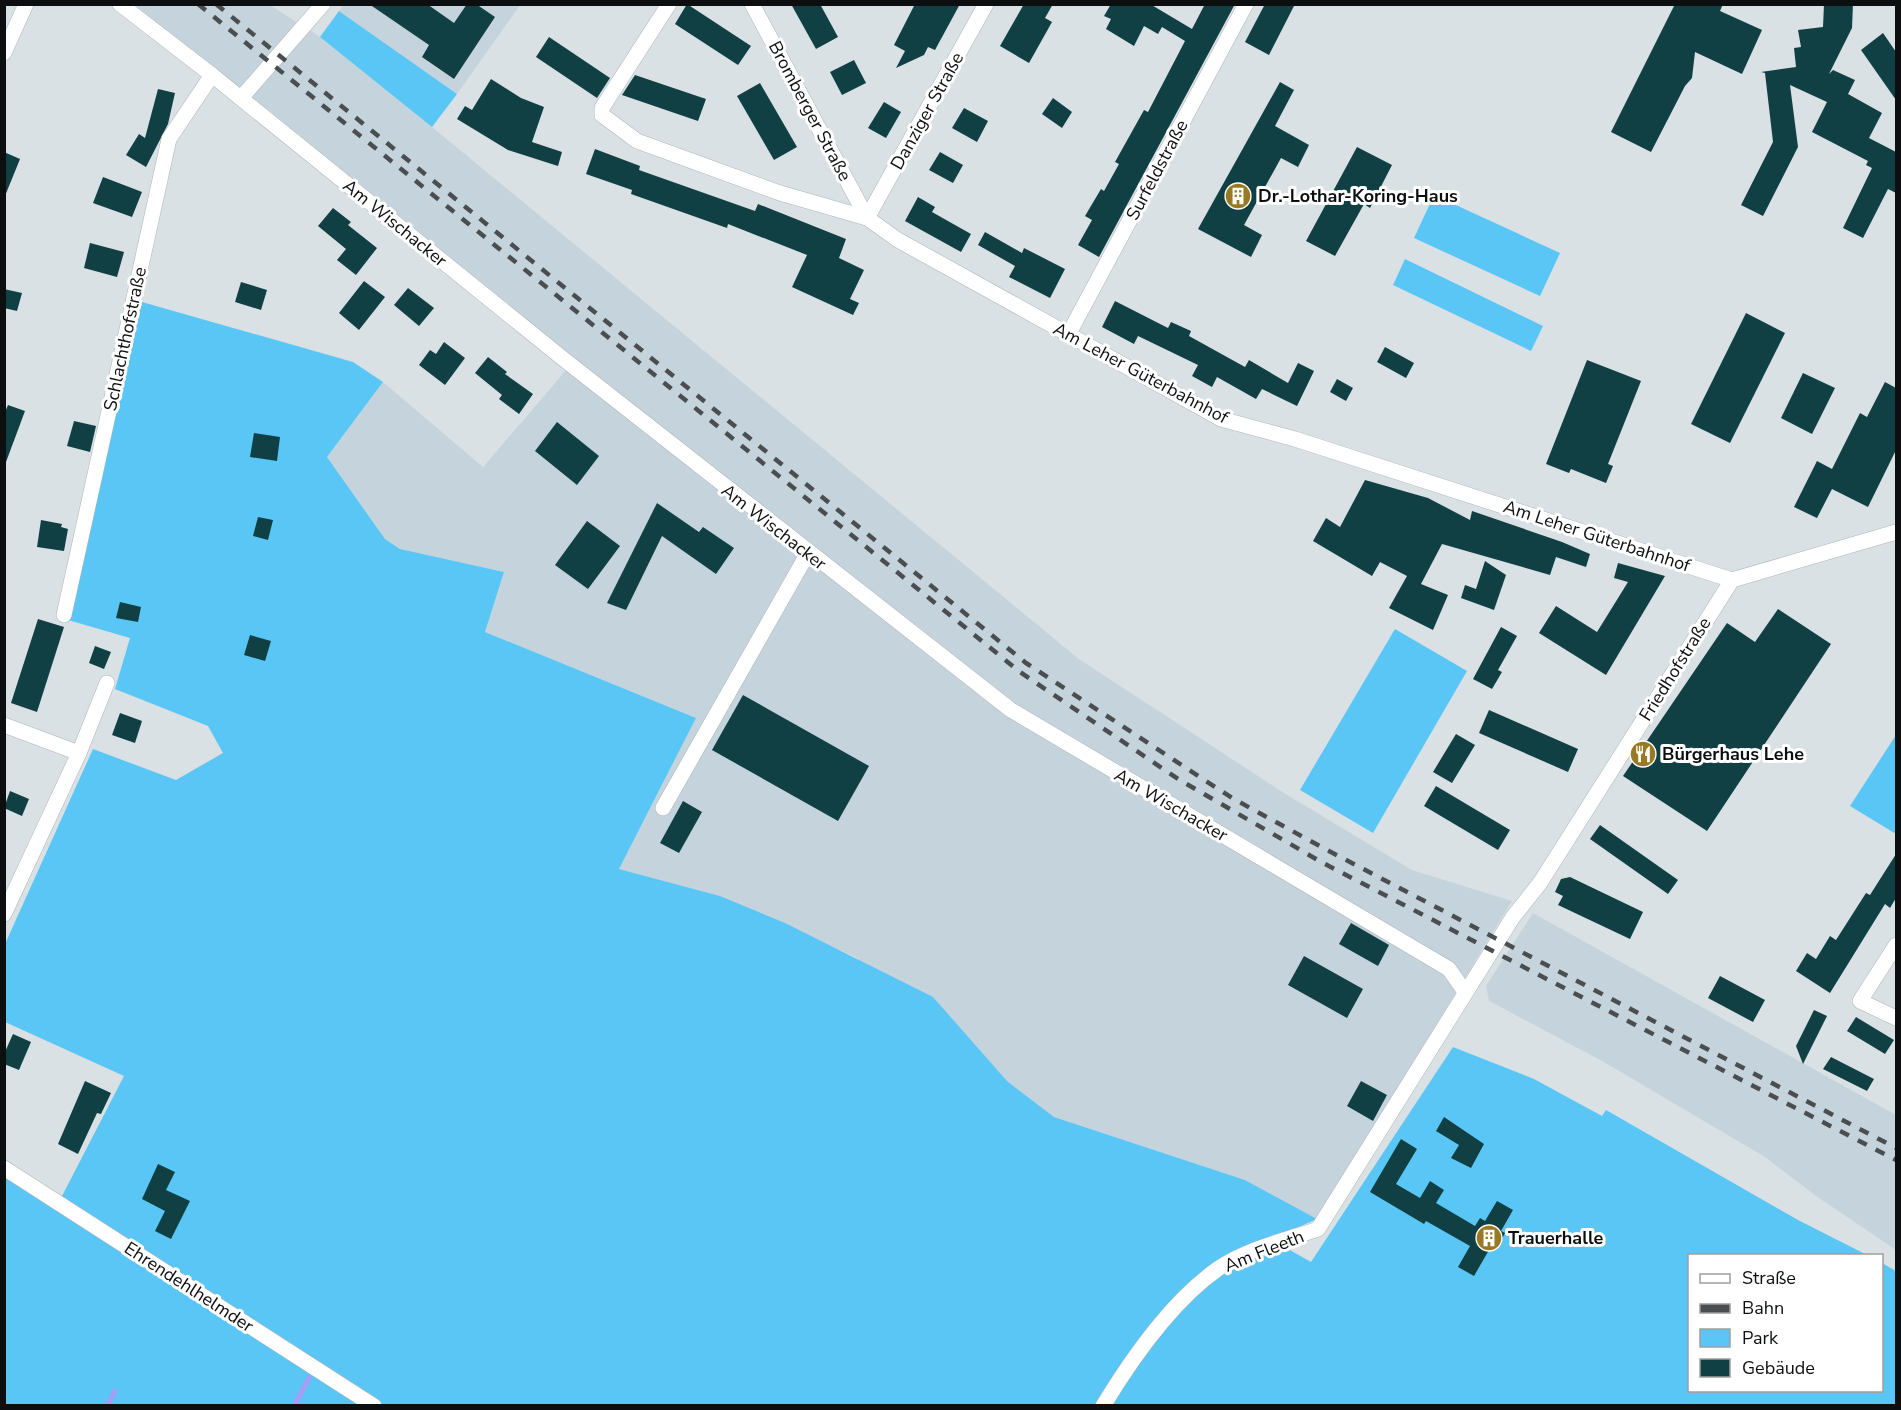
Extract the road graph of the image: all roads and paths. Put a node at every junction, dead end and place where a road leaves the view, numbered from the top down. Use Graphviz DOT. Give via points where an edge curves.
graph roads {
  1 [pos="26,4"];
  2 [pos="120,4"];
  3 [pos="323,4"];
  4 [pos="669,4"];
  5 [pos="752,4"];
  6 [pos="986,4"];
  7 [pos="1246,4"];
  8 [pos="4,53"];
  9 [pos="212,75"];
  10 [pos="241,98"];
  11 [pos="867,218"];
  12 [pos="1068,335"];
  13 [pos="1896,532"];
  14 [pos="808,553"];
  15 [pos="1732,580"];
  16 [pos="64,615"];
  17 [pos="107,683"];
  18 [pos="4,725"];
  19 [pos="79,753"];
  20 [pos="663,808"];
  21 [pos="4,914"];
  22 [pos="1896,945"];
  23 [pos="1465,992"];
  24 [pos="1896,1018"];
  25 [pos="4,1168"];
  26 [pos="374,1406"];
  27 [pos="1103,1406"];
  1 -- 8 [label="street"];
  2 -- 9 [label="street, Am Wischacker"];
  3 -- 10 [label="street"];
  4 -- 11 [label="street, Am Leher Güterbahnhof" via="602,108 609,123 637,141 780,193"];
  5 -- 11 [label="street, Bromberger Straße"];
  6 -- 11 [label="street, Danziger Straße"];
  7 -- 12 [label="street, Surfeldstraße"];
  9 -- 10 [label="street, Am Wischacker"];
  9 -- 16 [label="street, Schlachthofstraße" via="169,139"];
  10 -- 14 [label="street, Am Wischacker"];
  11 -- 12 [label="street, Am Leher Güterbahnhof" via="898,240"];
  12 -- 15 [label="street, Am Leher Güterbahnhof" via="1221,419"];
  13 -- 15 [label="street"];
  14 -- 20 [label="street"];
  14 -- 23 [label="street, Am Wischacker" via="1011,710 1449,969"];
  15 -- 23 [label="street, Friedhofstraße" via="1540,883 1524,900"];
  17 -- 19 [label="street"];
  18 -- 19 [label="street"];
  19 -- 21 [label="street"];
  22 -- 24 [label="street" via="1860,1001"];
  23 -- 27 [label="street, Am Fleeth" via="1318,1229 1220,1268 1179,1302"];
  25 -- 26 [label="street, Ehrendehlhelmder"];
}
